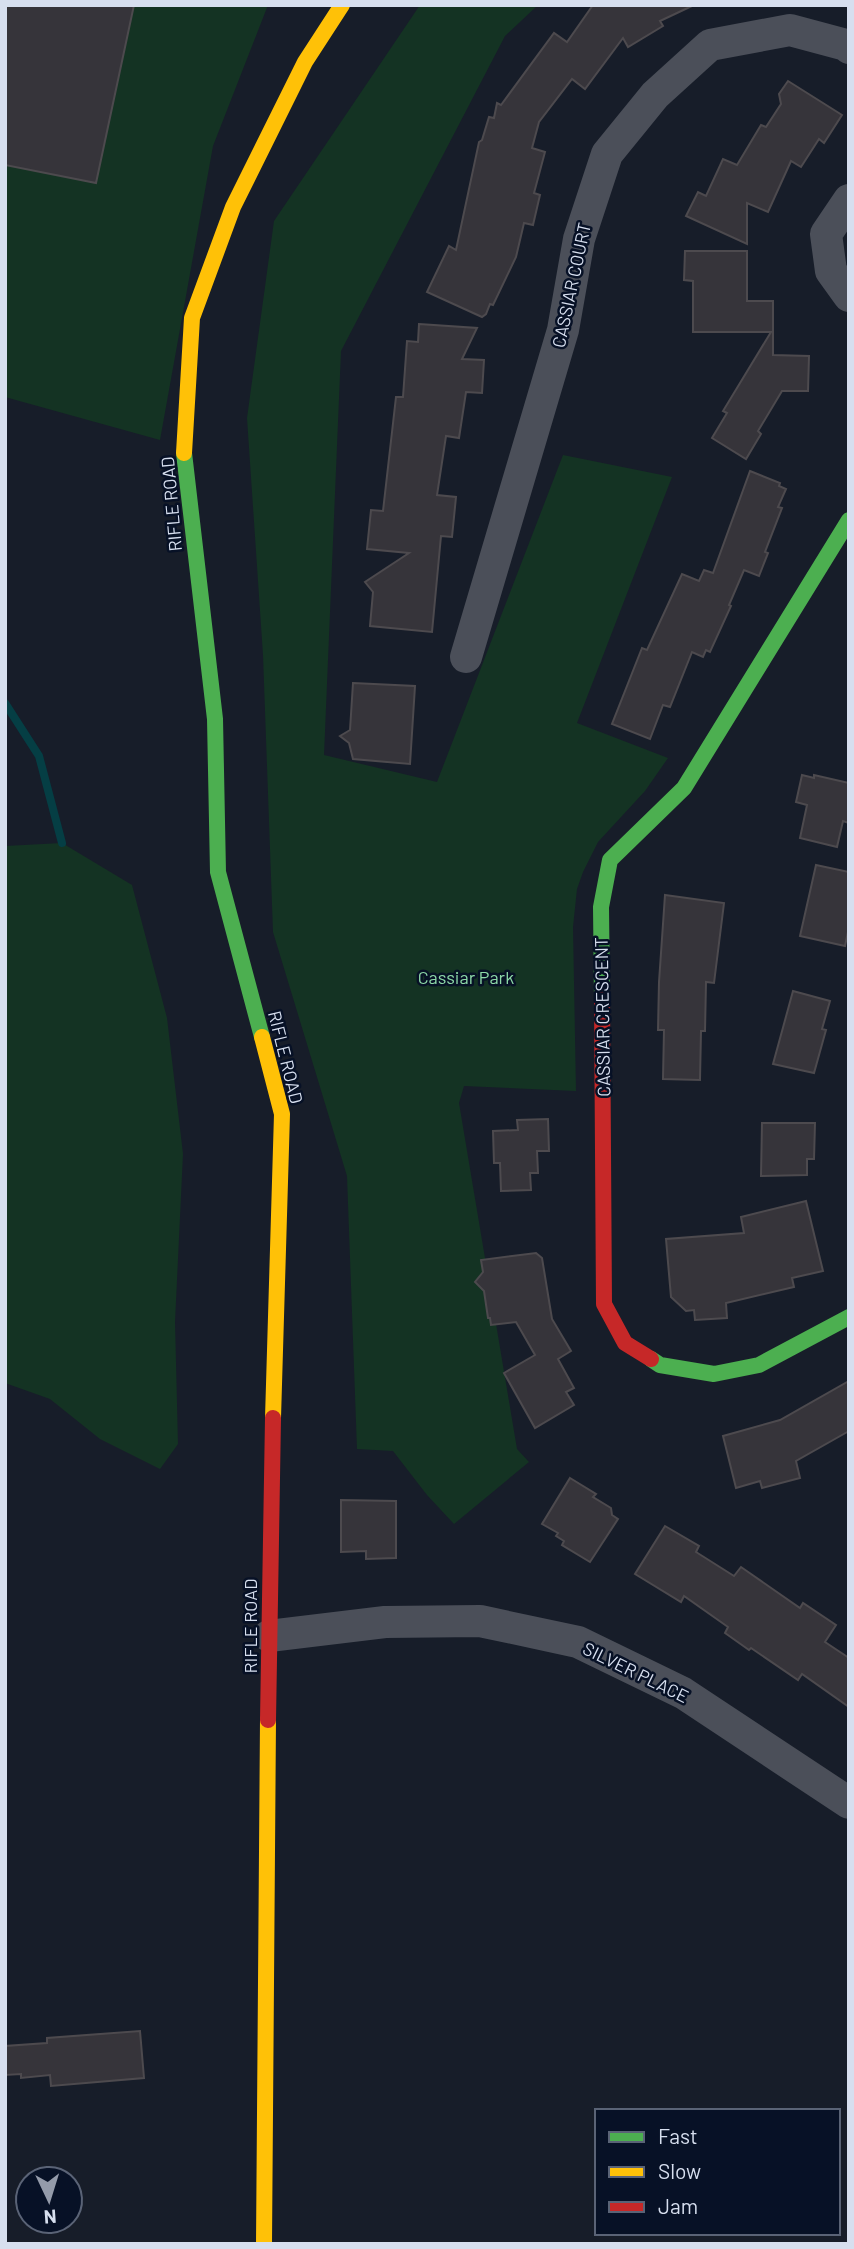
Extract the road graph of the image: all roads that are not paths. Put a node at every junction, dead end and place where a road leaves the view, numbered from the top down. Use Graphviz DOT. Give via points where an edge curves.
graph roads {
  1 [pos="342,5"];
  2 [pos="849,48"];
  3 [pos="849,200"];
  4 [pos="849,296"];
  5 [pos="849,520"];
  6 [pos="466,657"];
  7 [pos="849,1317"];
  8 [pos="269,1636"];
  9 [pos="849,1802"];
  10 [pos="264,2244"];
  1 -- 8 [label="street, RIFLE ROAD" via="304,62 233,207 192,318 184,462 215,719 218,872 282,1114"];
  2 -- 6 [label="street, CASSIAR COURT" via="790,30 710,45 655,95 607,154 579,239 563,330"];
  3 -- 4 [label="street" via="826,234 831,271"];
  5 -- 7 [label="street, CASSIAR CRESCENT" via="684,788 610,860 601,907 604,1304 625,1343 660,1365 714,1374 759,1364"];
  8 -- 9 [label="street, SILVER PLACE" via="384,1622 481,1621 578,1642 683,1693"];
  8 -- 10 [label="street, RIFLE ROAD"];
}
